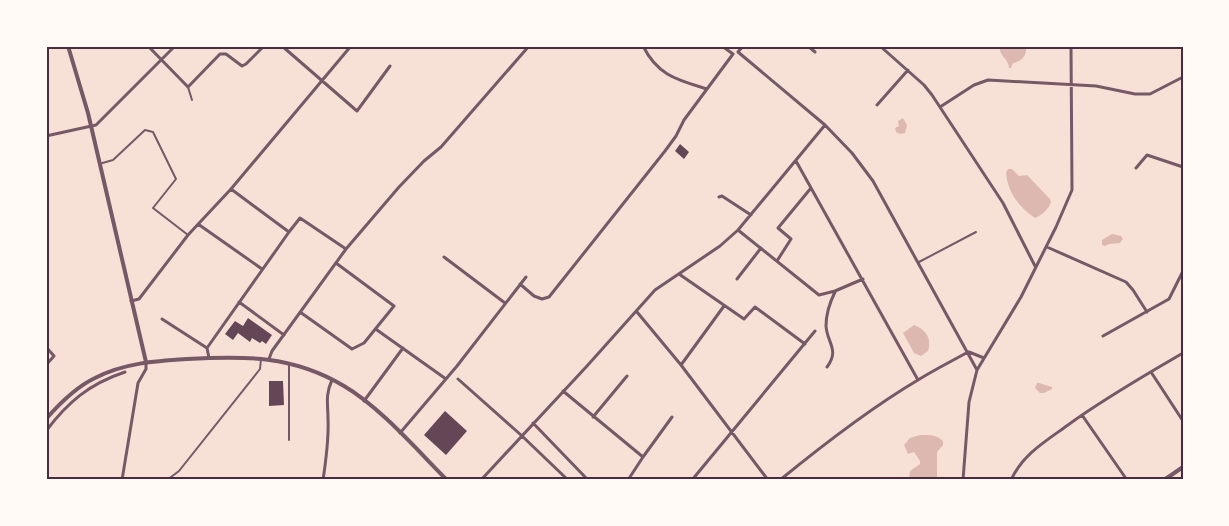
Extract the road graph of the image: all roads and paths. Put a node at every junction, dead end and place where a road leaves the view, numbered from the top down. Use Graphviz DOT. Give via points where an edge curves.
graph roads {
  1 [pos="68,46"];
  2 [pos="148,46"];
  3 [pos="175,46"];
  4 [pos="264,46"];
  5 [pos="282,46"];
  6 [pos="351,46"];
  7 [pos="529,46"];
  8 [pos="643,46"];
  9 [pos="722,46"];
  10 [pos="743,46"];
  11 [pos="808,46"];
  12 [pos="880,46"];
  13 [pos="1071,46"];
  14 [pos="738,52"];
  15 [pos="815,52"];
  16 [pos="733,54"];
  17 [pos="162,60"];
  18 [pos="390,66"];
  19 [pos="908,70"];
  20 [pos="1183,77"];
  21 [pos="322,80"];
  22 [pos="1071,84"];
  23 [pos="188,87"];
  24 [pos="707,89"];
  25 [pos="192,100"];
  26 [pos="877,105"];
  27 [pos="940,107"];
  28 [pos="825,125"];
  29 [pos="91,126"];
  30 [pos="46,136"];
  31 [pos="796,161"];
  32 [pos="99,164"];
  33 [pos="1183,167"];
  34 [pos="1136,168"];
  35 [pos="812,188"];
  36 [pos="231,189"];
  37 [pos="719,197"];
  38 [pos="751,215"];
  39 [pos="198,224"];
  40 [pos="738,230"];
  41 [pos="289,232"];
  42 [pos="976,232"];
  43 [pos="188,235"];
  44 [pos="1047,247"];
  45 [pos="761,248"];
  46 [pos="346,249"];
  47 [pos="444,257"];
  48 [pos="777,261"];
  49 [pos="919,262"];
  50 [pos="336,263"];
  51 [pos="1035,267"];
  52 [pos="262,269"];
  53 [pos="1183,271"];
  54 [pos="679,274"];
  55 [pos="526,277"];
  56 [pos="737,279"];
  57 [pos="863,279"];
  58 [pos="520,284"];
  59 [pos="835,291"];
  60 [pos="131,301"];
  61 [pos="239,302"];
  62 [pos="505,303"];
  63 [pos="724,306"];
  64 [pos="300,312"];
  65 [pos="637,312"];
  66 [pos="1147,312"];
  67 [pos="162,319"];
  68 [pos="377,330"];
  69 [pos="815,331"];
  70 [pos="284,335"];
  71 [pos="1103,336"];
  72 [pos="805,344"];
  73 [pos="46,347"];
  74 [pos="207,348"];
  75 [pos="403,348"];
  76 [pos="968,352"];
  77 [pos="1183,354"];
  78 [pos="209,358"];
  79 [pos="261,358"];
  80 [pos="984,358"];
  81 [pos="269,359"];
  82 [pos="146,362"];
  83 [pos="289,364"];
  84 [pos="46,365"];
  85 [pos="680,365"];
  86 [pos="827,367"];
  87 [pos="977,370"];
  88 [pos="125,372"];
  89 [pos="1151,372"];
  90 [pos="627,376"];
  91 [pos="446,379"];
  92 [pos="458,379"];
  93 [pos="332,380"];
  94 [pos="918,380"];
  95 [pos="563,392"];
  96 [pos="364,401"];
  97 [pos="62,402"];
  98 [pos="66,406"];
  99 [pos="1082,415"];
  100 [pos="593,417"];
  101 [pos="672,417"];
  102 [pos="46,419"];
  103 [pos="1183,422"];
  104 [pos="533,423"];
  105 [pos="731,431"];
  106 [pos="46,432"];
  107 [pos="399,433"];
  108 [pos="521,435"];
  109 [pos="289,440"];
  110 [pos="643,458"];
  111 [pos="1183,467"];
  112 [pos="122,480"];
  113 [pos="167,480"];
  114 [pos="323,480"];
  115 [pos="448,480"];
  116 [pos="481,480"];
  117 [pos="568,480"];
  118 [pos="588,480"];
  119 [pos="628,480"];
  120 [pos="692,480"];
  121 [pos="768,480"];
  122 [pos="780,480"];
  123 [pos="963,480"];
  124 [pos="1010,480"];
  125 [pos="1127,480"];
  126 [pos="1164,480"];
  1 -- 29 [label="street"];
  2 -- 17 [label="street"];
  3 -- 17 [label="street"];
  4 -- 23 [label="street" via="243,66 226,54 220,54"];
  5 -- 21 [label="street"];
  6 -- 21 [label="street"];
  7 -- 46 [label="street"];
  8 -- 24 [label="street" via="657,66 670,77"];
  9 -- 16 [label="street"];
  10 -- 14 [label="street"];
  11 -- 15 [label="street"];
  12 -- 19 [label="street"];
  13 -- 22 [label="street"];
  14 -- 16 [label="street"];
  14 -- 28 [label="street"];
  16 -- 24 [label="street"];
  17 -- 23 [label="street"];
  17 -- 29 [label="street" via="99,122"];
  18 -- 21 [label="street" via="358,110"];
  19 -- 26 [label="street"];
  19 -- 27 [label="street"];
  20 -- 22 [label="street" via="1150,94"];
  21 -- 36 [label="street"];
  22 -- 27 [label="street" via="988,80 974,85"];
  22 -- 44 [label="street" via="1072,190"];
  23 -- 25 [label="lane"];
  24 -- 58 [label="street" via="665,151 549,297 534,296"];
  27 -- 51 [label="street" via="1003,203"];
  28 -- 31 [label="street"];
  28 -- 49 [label="street" via="873,181"];
  29 -- 30 [label="street"];
  29 -- 32 [label="street"];
  31 -- 35 [label="street"];
  31 -- 38 [label="street"];
  32 -- 43 [label="lane" via="113,160 140,132 152,132 176,179 153,208"];
  32 -- 60 [label="street"];
  33 -- 34 [label="street" via="1146,155"];
  35 -- 48 [label="street" via="778,228 791,239"];
  35 -- 57 [label="street"];
  36 -- 39 [label="street"];
  36 -- 41 [label="street"];
  37 -- 38 [label="street"];
  38 -- 40 [label="street"];
  39 -- 43 [label="street"];
  39 -- 52 [label="street"];
  40 -- 45 [label="street"];
  40 -- 54 [label="street"];
  41 -- 46 [label="street" via="300,218"];
  41 -- 52 [label="street"];
  42 -- 49 [label="lane"];
  43 -- 60 [label="street" via="139,299"];
  44 -- 51 [label="street"];
  44 -- 66 [label="street" via="1126,282"];
  45 -- 48 [label="street"];
  45 -- 56 [label="street"];
  46 -- 50 [label="street"];
  47 -- 62 [label="street"];
  48 -- 59 [label="street" via="819,295"];
  49 -- 76 [label="street"];
  50 -- 64 [label="street"];
  50 -- 68 [label="street" via="394,306"];
  51 -- 80 [label="street" via="1021,298"];
  52 -- 61 [label="street"];
  53 -- 66 [label="street" via="1169,299"];
  54 -- 63 [label="street"];
  54 -- 65 [label="street" via="655,290"];
  55 -- 58 [label="street"];
  57 -- 59 [label="street"];
  57 -- 94 [label="street"];
  58 -- 62 [label="street"];
  59 -- 86 [label="street" via="826,323 833,348 833,359"];
  60 -- 82 [label="street"];
  61 -- 70 [label="street"];
  61 -- 74 [label="street"];
  62 -- 91 [label="street"];
  63 -- 72 [label="street" via="744,319 755,307"];
  63 -- 85 [label="street"];
  64 -- 68 [label="street" via="352,349"];
  64 -- 70 [label="street"];
  65 -- 85 [label="street"];
  65 -- 95 [label="street"];
  66 -- 71 [label="street"];
  67 -- 74 [label="street"];
  68 -- 75 [label="street"];
  69 -- 72 [label="street"];
  70 -- 81 [label="street"];
  72 -- 105 [label="street"];
  73 -- 84 [label="street" via="54,356"];
  74 -- 78 [label="street"];
  75 -- 91 [label="street"];
  75 -- 96 [label="street"];
  76 -- 80 [label="street"];
  76 -- 87 [label="street"];
  76 -- 94 [label="street"];
  77 -- 89 [label="street"];
  78 -- 79 [label="street"];
  78 -- 82 [label="street"];
  79 -- 81 [label="street"];
  79 -- 113 [label="lane" via="260,369 179,471"];
  80 -- 87 [label="street"];
  81 -- 83 [label="street"];
  82 -- 97 [label="street" via="96,377"];
  82 -- 112 [label="street" via="138,383"];
  83 -- 93 [label="street"];
  83 -- 109 [label="lane"];
  85 -- 105 [label="street"];
  87 -- 123 [label="street" via="969,402"];
  88 -- 98 [label="street" via="81,393"];
  89 -- 99 [label="street"];
  89 -- 103 [label="street"];
  90 -- 100 [label="street"];
  91 -- 107 [label="street"];
  92 -- 108 [label="street"];
  93 -- 96 [label="street"];
  93 -- 114 [label="street" via="327,392"];
  94 -- 122 [label="street" via="846,428"];
  95 -- 100 [label="street"];
  95 -- 104 [label="street"];
  96 -- 107 [label="street"];
  97 -- 98 [label="street"];
  97 -- 102 [label="street"];
  98 -- 106 [label="street"];
  99 -- 124 [label="street" via="1026,456"];
  99 -- 125 [label="street"];
  100 -- 110 [label="street"];
  101 -- 110 [label="street"];
  104 -- 108 [label="street"];
  104 -- 118 [label="street"];
  105 -- 120 [label="street"];
  105 -- 121 [label="street"];
  107 -- 115 [label="street"];
  108 -- 116 [label="street"];
  108 -- 117 [label="street"];
  110 -- 119 [label="street"];
  111 -- 126 [label="street"];
}
